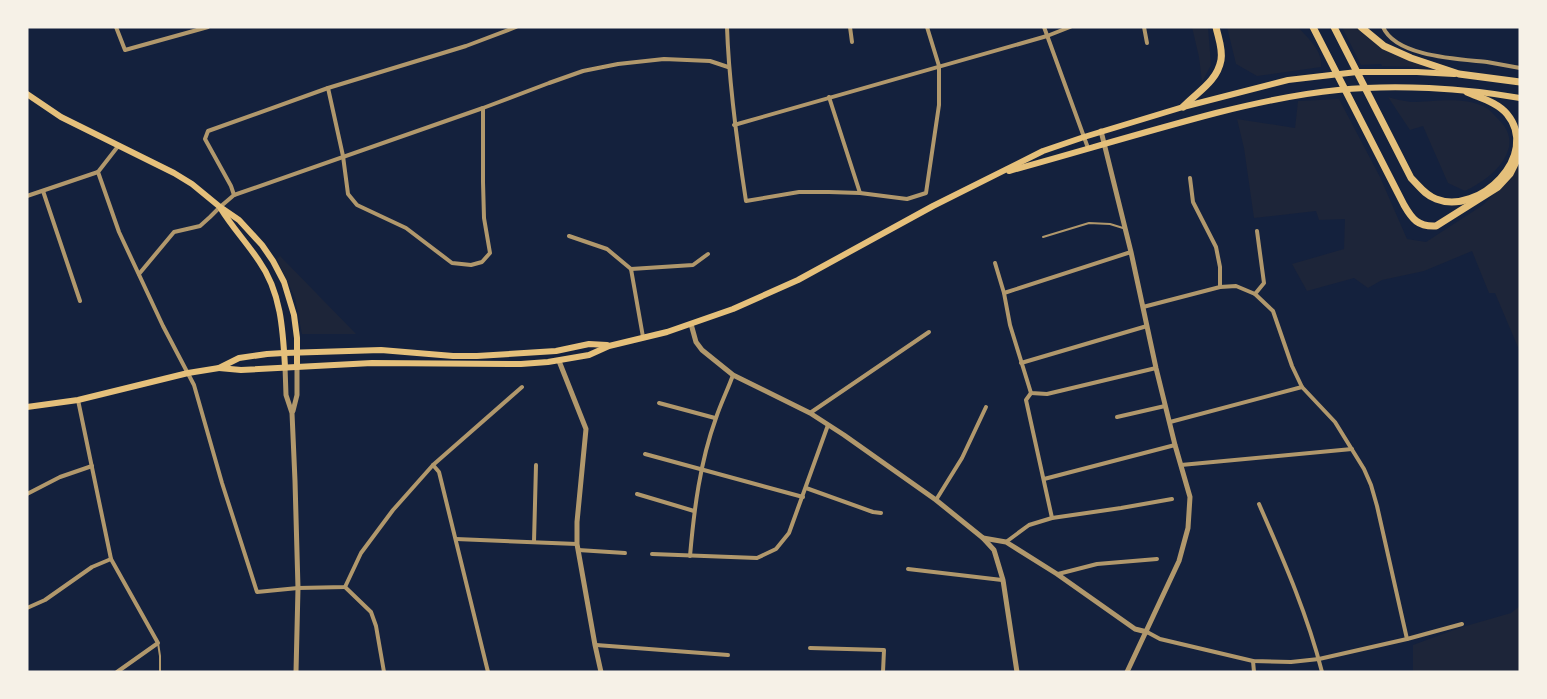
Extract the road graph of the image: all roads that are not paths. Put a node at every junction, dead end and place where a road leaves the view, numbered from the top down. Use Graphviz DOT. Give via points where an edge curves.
graph roads {
  1 [pos="116,27"];
  2 [pos="208,27"];
  3 [pos="516,27"];
  4 [pos="728,27"];
  5 [pos="850,27"];
  6 [pos="927,27"];
  7 [pos="1044,27"];
  8 [pos="1070,27"];
  9 [pos="1144,27"];
  10 [pos="1216,27"];
  11 [pos="1313,27"];
  12 [pos="1334,27"];
  13 [pos="1361,27"];
  14 [pos="1383,27"];
  15 [pos="1047,36"];
  16 [pos="852,42"];
  17 [pos="1147,43"];
  18 [pos="939,66"];
  19 [pos="728,67"];
  20 [pos="1520,68"];
  21 [pos="1459,74"];
  22 [pos="1520,82"];
  23 [pos="328,88"];
  24 [pos="1467,92"];
  25 [pos="28,97"];
  26 [pos="829,97"];
  27 [pos="1520,98"];
  28 [pos="1183,107"];
  29 [pos="483,108"];
  30 [pos="734,125"];
  31 [pos="1101,131"];
  32 [pos="1084,136"];
  33 [pos="1105,144"];
  34 [pos="119,145"];
  35 [pos="1089,149"];
  36 [pos="1520,154"];
  37 [pos="344,156"];
  38 [pos="98,172"];
  39 [pos="997,175"];
  40 [pos="1190,178"];
  41 [pos="43,191"];
  42 [pos="860,194"];
  43 [pos="27,195"];
  44 [pos="234,195"];
  45 [pos="220,207"];
  46 [pos="1125,228"];
  47 [pos="1257,231"];
  48 [pos="569,236"];
  49 [pos="1043,237"];
  50 [pos="1131,252"];
  51 [pos="708,254"];
  52 [pos="996,263"];
  53 [pos="631,269"];
  54 [pos="139,274"];
  55 [pos="1220,287"];
  56 [pos="1004,293"];
  57 [pos="1255,294"];
  58 [pos="80,301"];
  59 [pos="1142,307"];
  60 [pos="691,324"];
  61 [pos="1147,326"];
  62 [pos="929,332"];
  63 [pos="643,338"];
  64 [pos="609,346"];
  65 [pos="298,352"];
  66 [pos="284,353"];
  67 [pos="559,361"];
  68 [pos="1021,363"];
  69 [pos="297,367"];
  70 [pos="219,368"];
  71 [pos="285,368"];
  72 [pos="1156,368"];
  73 [pos="188,373"];
  74 [pos="734,375"];
  75 [pos="522,387"];
  76 [pos="1302,387"];
  77 [pos="1031,393"];
  78 [pos="78,400"];
  79 [pos="659,403"];
  80 [pos="1166,406"];
  81 [pos="27,407"];
  82 [pos="986,407"];
  83 [pos="292,413"];
  84 [pos="810,413"];
  85 [pos="1117,417"];
  86 [pos="716,418"];
  87 [pos="1170,422"];
  88 [pos="828,425"];
  89 [pos="1175,445"];
  90 [pos="1352,449"];
  91 [pos="645,454"];
  92 [pos="433,465"];
  93 [pos="536,465"];
  94 [pos="1181,465"];
  95 [pos="92,466"];
  96 [pos="702,469"];
  97 [pos="1044,480"];
  98 [pos="806,488"];
  99 [pos="27,494"];
  100 [pos="637,494"];
  101 [pos="803,497"];
  102 [pos="1172,499"];
  103 [pos="936,500"];
  104 [pos="1259,504"];
  105 [pos="694,511"];
  106 [pos="881,513"];
  107 [pos="1052,518"];
  108 [pos="983,538"];
  109 [pos="456,539"];
  110 [pos="534,542"];
  111 [pos="1006,542"];
  112 [pos="578,547"];
  113 [pos="625,553"];
  114 [pos="652,554"];
  115 [pos="690,556"];
  116 [pos="111,559"];
  117 [pos="1157,559"];
  118 [pos="908,569"];
  119 [pos="1057,574"];
  120 [pos="1003,580"];
  121 [pos="345,587"];
  122 [pos="298,588"];
  123 [pos="27,608"];
  124 [pos="1462,624"];
  125 [pos="1147,632"];
  126 [pos="1407,639"];
  127 [pos="158,643"];
  128 [pos="595,645"];
  129 [pos="810,648"];
  130 [pos="728,655"];
  131 [pos="1318,658"];
  132 [pos="1253,661"];
  133 [pos="117,672"];
  134 [pos="159,672"];
  135 [pos="296,672"];
  136 [pos="384,672"];
  137 [pos="488,672"];
  138 [pos="601,672"];
  139 [pos="883,672"];
  140 [pos="1017,672"];
  141 [pos="1127,672"];
  142 [pos="1254,672"];
  143 [pos="1322,672"];
  1 -- 2 [label="street" via="125,50"];
  3 -- 23 [label="street"];
  4 -- 19 [label="street"];
  5 -- 16 [label="street"];
  6 -- 18 [label="street"];
  7 -- 15 [label="street"];
  8 -- 15 [label="street"];
  9 -- 17 [label="street"];
  10 -- 28 [label="main road" via="1221,53 1218,70"];
  11 -- 36 [label="main road" via="1415,222 1436,226 1498,187"];
  12 -- 24 [label="main road" via="1411,178 1434,199 1456,202 1474,197 1497,182 1515,151 1517,136 1511,120 1500,108"];
  13 -- 21 [label="main road" via="1395,52"];
  14 -- 20 [label="street" via="1394,41 1414,50"];
  15 -- 18 [label="street"];
  15 -- 32 [label="street"];
  18 -- 26 [label="street"];
  18 -- 42 [label="street" via="939,105 926,193 907,199"];
  19 -- 29 [label="street" via="710,61 664,59 618,64 583,71"];
  19 -- 30 [label="street"];
  21 -- 22 [label="main road"];
  21 -- 28 [label="main road" via="1385,72 1312,77"];
  23 -- 37 [label="street"];
  23 -- 44 [label="street" via="208,132 205,139"];
  24 -- 27 [label="main road"];
  24 -- 33 [label="main road" via="1393,87 1319,92 1234,109"];
  25 -- 34 [label="main road"];
  26 -- 30 [label="street"];
  26 -- 42 [label="street"];
  28 -- 31 [label="main road"];
  29 -- 37 [label="street"];
  29 -- 37 [label="street" via="484,218 490,253 482,262 452,262 406,228 357,205 348,195"];
  30 -- 42 [label="street" via="746,201 799,192"];
  31 -- 32 [label="main road"];
  31 -- 33 [label="street"];
  32 -- 35 [label="street"];
  32 -- 39 [label="main road" via="1043,151"];
  33 -- 35 [label="main road"];
  33 -- 46 [label="street"];
  34 -- 38 [label="street"];
  34 -- 45 [label="main road" via="192,184"];
  35 -- 39 [label="main road"];
  37 -- 44 [label="street"];
  38 -- 41 [label="street"];
  38 -- 54 [label="street"];
  39 -- 60 [label="main road" via="798,280"];
  40 -- 55 [label="street" via="1193,202 1216,247"];
  41 -- 43 [label="street"];
  41 -- 58 [label="street"];
  44 -- 45 [label="street"];
  45 -- 54 [label="street" via="200,226 174,232"];
  45 -- 65 [label="main road" via="251,232 273,261 290,299"];
  45 -- 66 [label="main road" via="268,275 279,306"];
  46 -- 49 [label="lane" via="1089,223"];
  46 -- 50 [label="street"];
  47 -- 57 [label="street" via="1263,283"];
  48 -- 53 [label="street" via="607,249"];
  50 -- 56 [label="street"];
  50 -- 59 [label="street"];
  51 -- 53 [label="street" via="693,265"];
  52 -- 56 [label="street"];
  53 -- 63 [label="street"];
  54 -- 73 [label="street"];
  55 -- 57 [label="street" via="1236,286"];
  55 -- 59 [label="street"];
  56 -- 68 [label="street"];
  57 -- 76 [label="street" via="1273,311"];
  59 -- 61 [label="street"];
  60 -- 63 [label="main road"];
  60 -- 74 [label="street" via="702,350"];
  61 -- 68 [label="street"];
  61 -- 72 [label="street"];
  62 -- 84 [label="street"];
  63 -- 64 [label="main road"];
  64 -- 65 [label="main road" via="589,344 547,352 477,356 381,350"];
  64 -- 67 [label="main road"];
  65 -- 66 [label="main road"];
  65 -- 69 [label="main road"];
  66 -- 70 [label="main road" via="239,358"];
  66 -- 71 [label="main road"];
  67 -- 69 [label="main road"];
  67 -- 112 [label="street" via="586,429"];
  68 -- 77 [label="street"];
  69 -- 71 [label="main road"];
  69 -- 83 [label="street" via="297,395"];
  70 -- 71 [label="main road"];
  70 -- 73 [label="main road"];
  71 -- 83 [label="street" via="286,395"];
  72 -- 77 [label="street" via="1047,394"];
  72 -- 80 [label="street"];
  73 -- 78 [label="main road"];
  73 -- 122 [label="street" via="257,592"];
  74 -- 84 [label="street"];
  74 -- 86 [label="street"];
  75 -- 92 [label="street"];
  76 -- 87 [label="street"];
  76 -- 90 [label="street" via="1335,422"];
  77 -- 97 [label="street" via="1026,400"];
  78 -- 81 [label="main road"];
  78 -- 95 [label="street"];
  79 -- 86 [label="street"];
  80 -- 85 [label="street"];
  80 -- 87 [label="street"];
  82 -- 103 [label="street" via="962,458"];
  83 -- 122 [label="street"];
  84 -- 88 [label="street"];
  86 -- 96 [label="street"];
  87 -- 89 [label="street"];
  88 -- 98 [label="street"];
  88 -- 103 [label="street"];
  89 -- 94 [label="street"];
  89 -- 97 [label="street"];
  90 -- 94 [label="street"];
  90 -- 126 [label="street" via="1374,498"];
  91 -- 96 [label="street"];
  92 -- 109 [label="street" via="439,472"];
  92 -- 121 [label="street" via="361,554"];
  93 -- 110 [label="street"];
  94 -- 125 [label="street" via="1190,497 1188,528 1179,561"];
  95 -- 99 [label="street"];
  95 -- 116 [label="street"];
  96 -- 101 [label="street"];
  96 -- 105 [label="street"];
  97 -- 107 [label="street"];
  98 -- 101 [label="street"];
  98 -- 106 [label="street"];
  100 -- 105 [label="street"];
  101 -- 115 [label="street" via="789,533 776,549 757,558"];
  102 -- 107 [label="street"];
  103 -- 108 [label="street"];
  104 -- 131 [label="street" via="1293,581"];
  105 -- 115 [label="street"];
  107 -- 111 [label="street" via="1029,525"];
  108 -- 111 [label="street"];
  108 -- 120 [label="street" via="993,550"];
  109 -- 110 [label="street"];
  109 -- 137 [label="street"];
  110 -- 112 [label="street"];
  111 -- 119 [label="street"];
  112 -- 113 [label="street"];
  112 -- 128 [label="street"];
  114 -- 115 [label="street"];
  116 -- 123 [label="street"];
  116 -- 127 [label="street"];
  117 -- 119 [label="street" via="1097,564"];
  118 -- 120 [label="street"];
  119 -- 125 [label="street" via="1135,628"];
  120 -- 140 [label="street"];
  121 -- 122 [label="street"];
  121 -- 136 [label="street" via="371,612"];
  122 -- 135 [label="street"];
  124 -- 126 [label="street"];
  125 -- 132 [label="street" via="1160,639"];
  125 -- 141 [label="street"];
  126 -- 131 [label="street"];
  127 -- 133 [label="street"];
  127 -- 134 [label="lane"];
  128 -- 130 [label="street"];
  128 -- 138 [label="street"];
  129 -- 139 [label="street" via="884,650"];
  131 -- 132 [label="street"];
  131 -- 143 [label="street"];
  132 -- 142 [label="street"];
}
